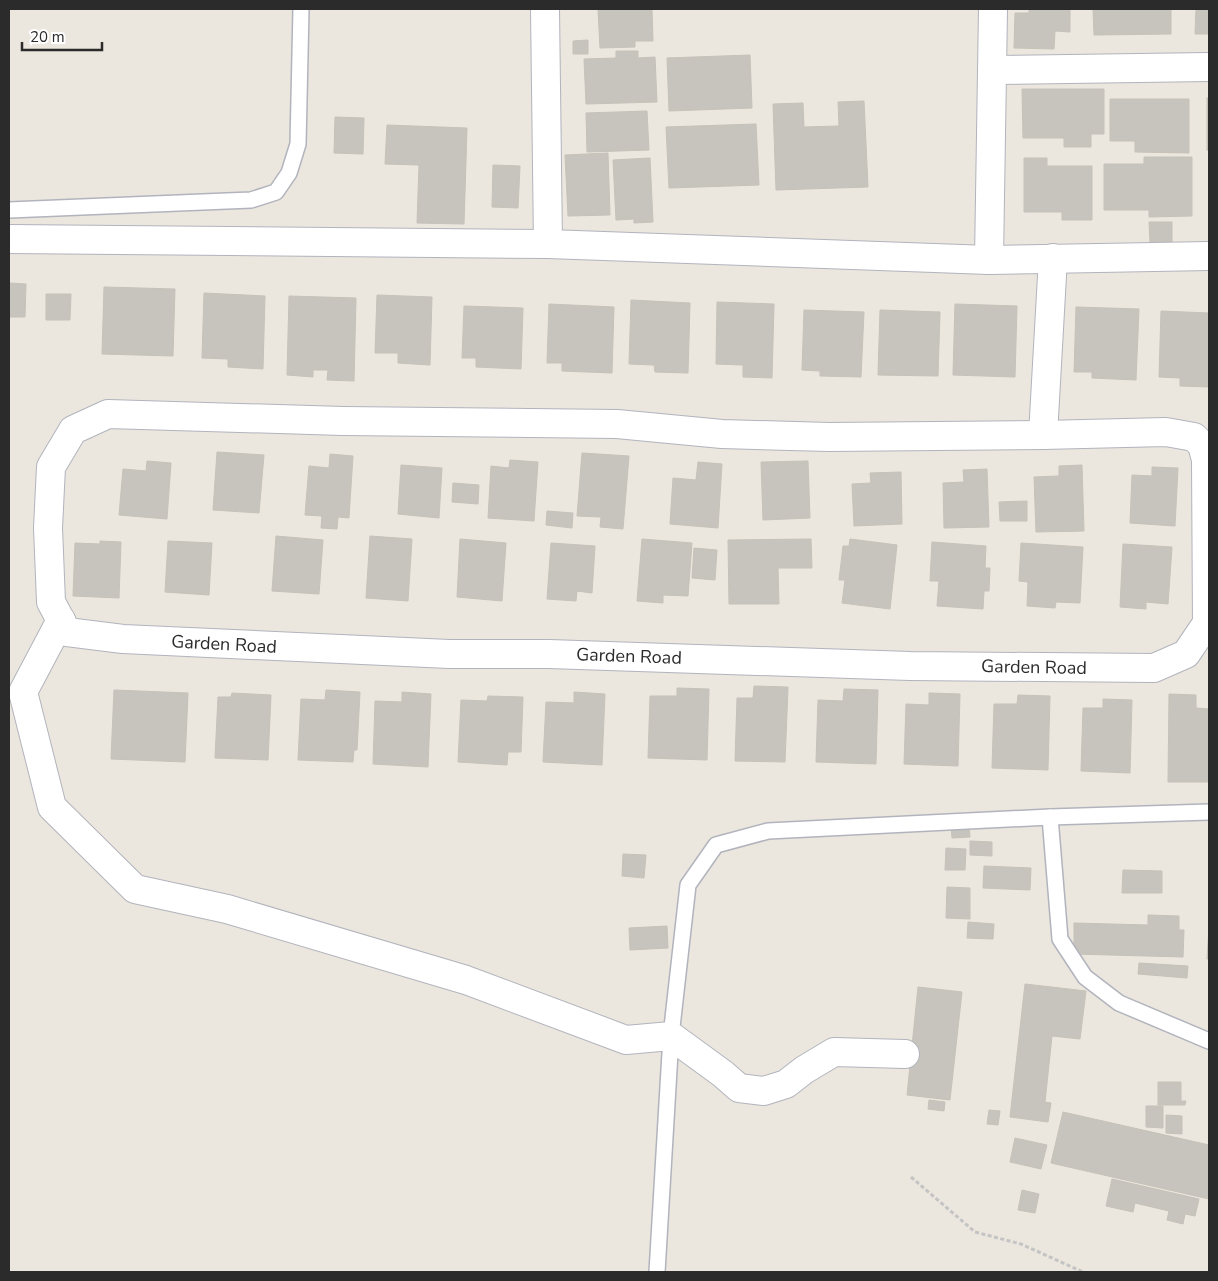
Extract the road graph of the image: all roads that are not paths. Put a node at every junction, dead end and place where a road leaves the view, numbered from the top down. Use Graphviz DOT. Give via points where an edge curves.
graph roads {
  1 [pos="301,9"];
  2 [pos="545,9"];
  3 [pos="993,9"];
  4 [pos="1209,67"];
  5 [pos="992,70"];
  6 [pos="9,210"];
  7 [pos="9,239"];
  8 [pos="548,244"];
  9 [pos="1209,256"];
  10 [pos="1053,258"];
  11 [pos="989,260"];
  12 [pos="1044,435"];
  13 [pos="61,620"];
  14 [pos="1209,812"];
  15 [pos="1050,817"];
  16 [pos="671,1036"];
  17 [pos="1209,1041"];
  18 [pos="905,1054"];
  19 [pos="657,1272"];
  1 -- 6 [label="lane" via="298,144 289,173 276,192 251,200"];
  2 -- 8 [label="street"];
  3 -- 5 [label="street"];
  4 -- 5 [label="street"];
  5 -- 11 [label="street"];
  7 -- 8 [label="street"];
  8 -- 11 [label="street"];
  9 -- 10 [label="street"];
  10 -- 11 [label="street"];
  10 -- 12 [label="street"];
  12 -- 13 [label="street, Garden Road" via="829,437 722,434 617,424 108,414 73,430 51,467 48,528 51,602"];
  12 -- 13 [label="street, Garden Road" via="1166,432 1194,437 1202,445 1206,460 1207,623 1186,654 1154,668 910,666 549,654 449,654 123,639 67,632"];
  13 -- 16 [label="street" via="23,692 52,807 136,889 227,909 466,980 626,1040"];
  14 -- 15 [label="lane"];
  15 -- 16 [label="lane" via="768,832 716,845 688,885"];
  15 -- 17 [label="lane" via="1060,939 1085,977 1119,1003"];
  16 -- 18 [label="street" via="739,1088 764,1091 786,1084 834,1052"];
  16 -- 19 [label="lane"];
}
